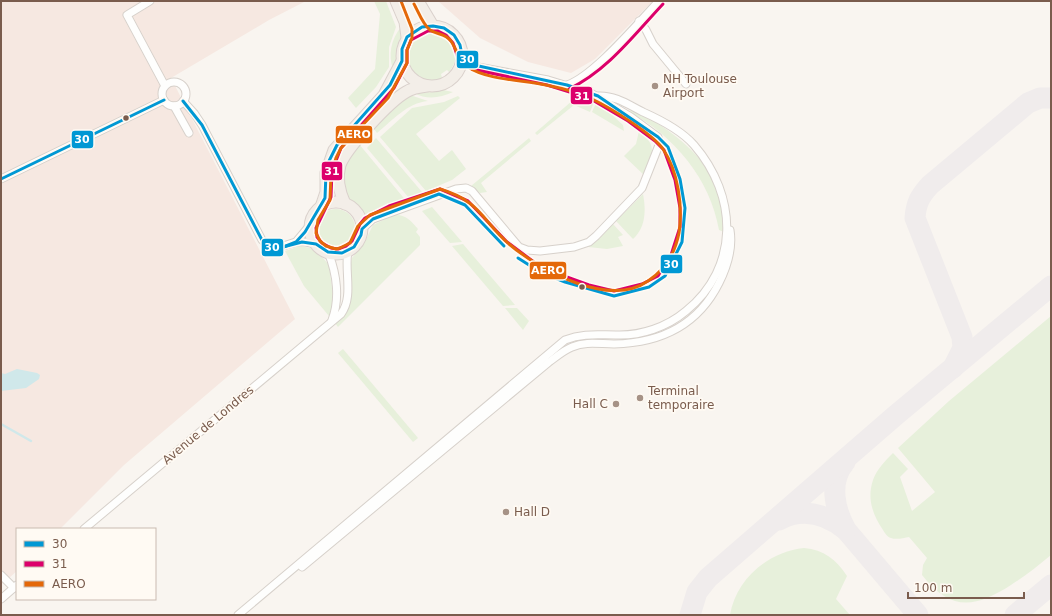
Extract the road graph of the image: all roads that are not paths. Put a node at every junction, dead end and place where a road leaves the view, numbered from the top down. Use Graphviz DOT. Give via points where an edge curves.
graph roads {
  1 [pos="150,1"];
  2 [pos="396,1"];
  3 [pos="418,1"];
  4 [pos="659,1"];
  5 [pos="640,21"];
  6 [pos="433,26"];
  7 [pos="407,37"];
  8 [pos="462,54"];
  9 [pos="402,61"];
  10 [pos="686,84"];
  11 [pos="567,85"];
  12 [pos="165,86"];
  13 [pos="427,86"];
  14 [pos="598,96"];
  15 [pos="164,100"];
  16 [pos="183,102"];
  17 [pos="174,106"];
  18 [pos="189,133"];
  19 [pos="1,179"];
  20 [pos="345,204"];
  21 [pos="321,207"];
  22 [pos="311,224"];
  23 [pos="362,229"];
  24 [pos="296,242"];
  25 [pos="316,244"];
  26 [pos="348,251"];
  27 [pos="328,252"];
  28 [pos="332,321"];
  29 [pos="85,528"];
  30 [pos="1,575"];
  31 [pos="15,587"];
  32 [pos="1,599"];
  33 [pos="238,615"];
  1 -- 12 [label="street" via="127,15"];
  2 -- 7 [label="main road" via="405,22"];
  3 -- 6 [label="main road"];
  4 -- 5 [label="street"];
  5 -- 10 [label="street" via="653,44"];
  5 -- 11 [label="street" via="596,66"];
  6 -- 7 [label="main road" via="422,27"];
  6 -- 8 [label="main road" via="444,28 454,35"];
  7 -- 9 [label="main road" via="402,49"];
  8 -- 11 [label="street" via="478,67"];
  8 -- 13 [label="main road" via="461,64 454,77 442,85"];
  9 -- 13 [label="main road" via="413,80"];
  9 -- 21 [label="main road" via="384,95 334,150 328,167 326,192"];
  11 -- 14 [label="street"];
  12 -- 15 [label="street"];
  12 -- 16 [label="street" via="173,82 182,85 186,93"];
  13 -- 20 [label="main road" via="403,94 348,149 340,164 338,179 339,190"];
  14 -- 23 [label="street" via="658,137 659,141 642,188 589,242 574,247 540,251 519,247 477,195 469,189 461,188 373,219"];
  14 -- 33 [label="street" via="611,96 666,123 694,144 719,183 727,214 726,240 721,267 705,291 686,311 667,324 640,333 586,334 565,340"];
  15 -- 17 [label="street"];
  15 -- 19 [label="street"];
  16 -- 17 [label="street"];
  16 -- 24 [label="street" via="194,112 202,125 262,240 274,248"];
  17 -- 18 [label="street"];
  20 -- 21 [label="main road" via="332,202"];
  20 -- 23 [label="main road" via="359,216"];
  21 -- 22 [label="main road"];
  22 -- 24 [label="street"];
  22 -- 25 [label="main road" via="311,234"];
  23 -- 26 [label="main road" via="358,242"];
  24 -- 25 [label="street"];
  25 -- 27 [label="main road"];
  26 -- 27 [label="main road"];
  26 -- 28 [label="street, Avenue de Londres" via="347,303 341,314"];
  27 -- 28 [label="street" via="334,269 337,302"];
  28 -- 29 [label="street, Avenue de Londres"];
  30 -- 31 [label="street"];
  31 -- 32 [label="street"];
}
